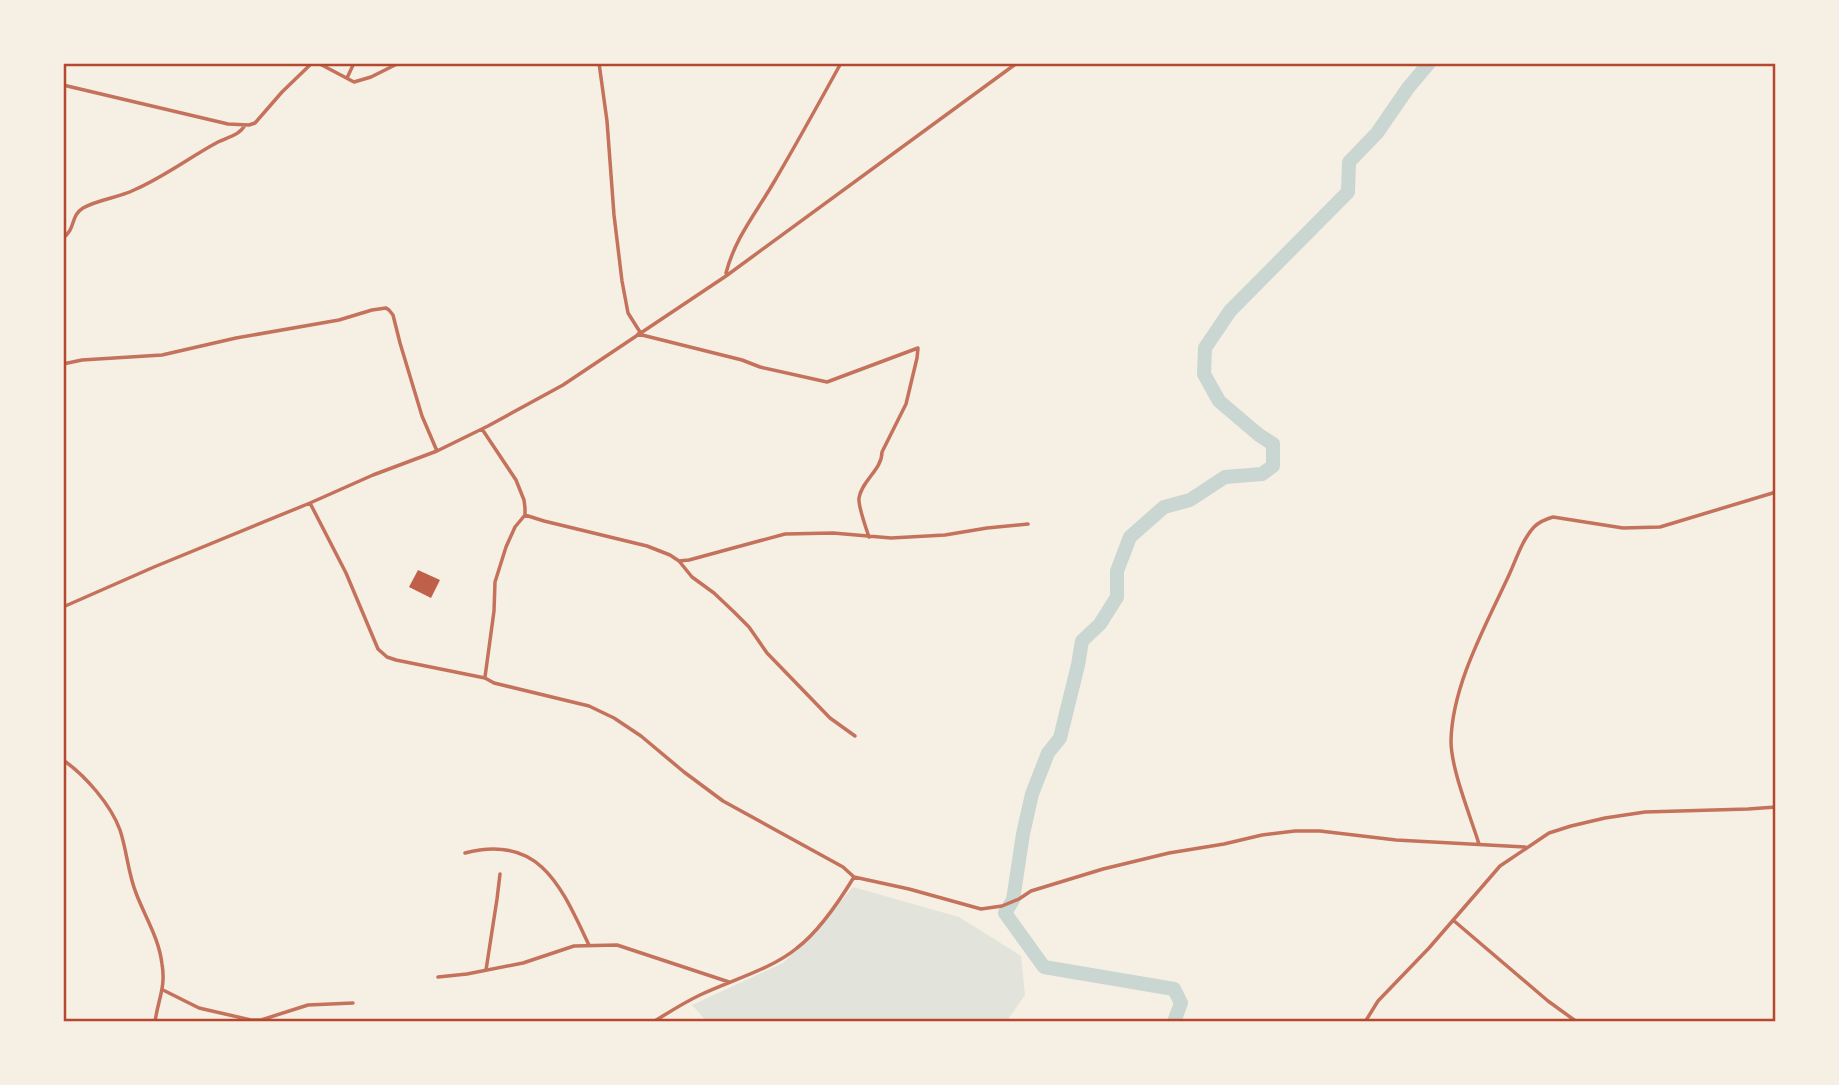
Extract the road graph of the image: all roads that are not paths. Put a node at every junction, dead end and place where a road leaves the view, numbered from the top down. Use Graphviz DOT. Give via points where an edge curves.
graph roads {
  1 [pos="312,63"];
  2 [pos="318,63"];
  3 [pos="354,63"];
  4 [pos="399,63"];
  5 [pos="599,63"];
  6 [pos="841,63"];
  7 [pos="1017,63"];
  8 [pos="347,78"];
  9 [pos="63,85"];
  10 [pos="245,125"];
  11 [pos="63,238"];
  12 [pos="726,275"];
  13 [pos="639,333"];
  14 [pos="63,364"];
  15 [pos="482,429"];
  16 [pos="437,451"];
  17 [pos="1776,492"];
  18 [pos="310,503"];
  19 [pos="524,514"];
  20 [pos="1028,524"];
  21 [pos="869,537"];
  22 [pos="678,561"];
  23 [pos="63,607"];
  24 [pos="485,678"];
  25 [pos="855,736"];
  26 [pos="63,760"];
  27 [pos="1776,807"];
  28 [pos="1479,844"];
  29 [pos="1525,847"];
  30 [pos="465,853"];
  31 [pos="500,874"];
  32 [pos="854,877"];
  33 [pos="1453,920"];
  34 [pos="589,945"];
  35 [pos="486,970"];
  36 [pos="438,976"];
  37 [pos="729,982"];
  38 [pos="163,990"];
  39 [pos="353,1003"];
  40 [pos="155,1022"];
  41 [pos="653,1022"];
  42 [pos="1365,1022"];
  43 [pos="1577,1022"];
  1 -- 10 [label="street" via="255,123"];
  2 -- 8 [label="street"];
  3 -- 8 [label="street"];
  4 -- 8 [label="street" via="359,81"];
  5 -- 13 [label="street" via="622,281 628,313"];
  6 -- 12 [label="street" via="742,232"];
  7 -- 12 [label="street"];
  9 -- 10 [label="street"];
  10 -- 11 [label="street" via="237,134 135,190 84,208"];
  12 -- 13 [label="street"];
  13 -- 15 [label="street" via="563,385"];
  13 -- 21 [label="street" via="827,382 918,348 906,404 882,461 859,499"];
  14 -- 16 [label="street" via="162,355 386,308 393,315"];
  15 -- 16 [label="street"];
  15 -- 19 [label="street" via="516,480"];
  16 -- 18 [label="street"];
  17 -- 28 [label="street" via="1660,527 1623,528 1553,517 1534,528 1482,632 1456,702 1451,744 1454,763"];
  18 -- 23 [label="street"];
  18 -- 24 [label="street" via="379,649 387,657"];
  19 -- 22 [label="street" via="647,546"];
  19 -- 24 [label="street" via="506,547 495,582"];
  20 -- 21 [label="street" via="945,535"];
  21 -- 22 [label="street" via="785,534"];
  22 -- 25 [label="street" via="749,627 767,653 830,718"];
  24 -- 32 [label="street" via="589,706 614,718 723,801"];
  26 -- 38 [label="street" via="92,788 117,823 130,875 158,944"];
  27 -- 29 [label="street" via="1605,818 1571,825"];
  28 -- 29 [label="street"];
  28 -- 32 [label="street" via="1320,831 1262,835 1103,869 981,909"];
  29 -- 33 [label="street" via="1500,866"];
  30 -- 34 [label="street" via="485,848 517,852 543,866 564,892"];
  31 -- 35 [label="street"];
  32 -- 37 [label="street" via="795,950"];
  33 -- 42 [label="street" via="1378,1001"];
  33 -- 43 [label="street"];
  34 -- 35 [label="street"];
  34 -- 37 [label="street" via="617,945"];
  35 -- 36 [label="street"];
  37 -- 41 [label="street"];
  38 -- 39 [label="street" via="199,1008 251,1020 308,1005"];
  38 -- 40 [label="street"];
}
